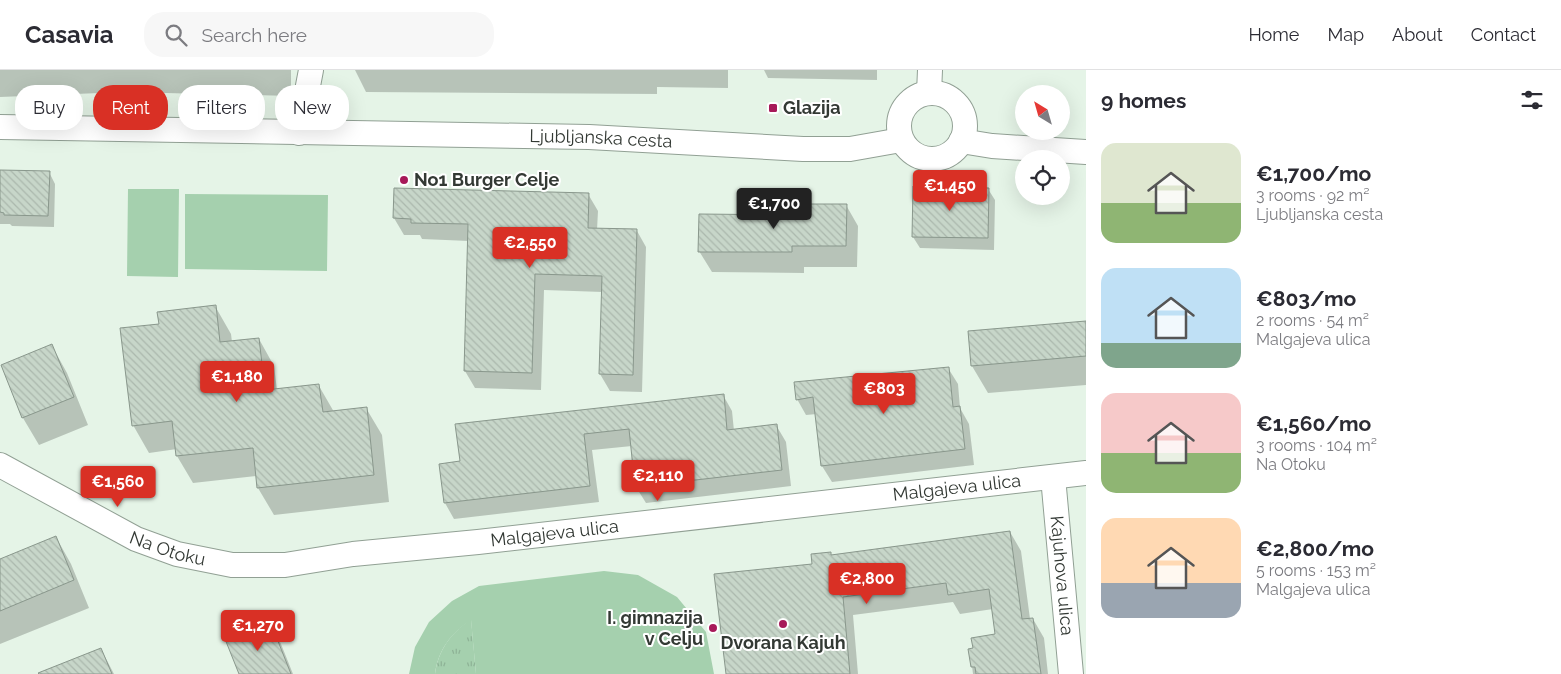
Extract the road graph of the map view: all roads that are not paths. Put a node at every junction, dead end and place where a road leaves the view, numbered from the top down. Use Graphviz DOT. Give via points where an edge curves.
graph roads {
  1 [pos="310,70"];
  2 [pos="930,81"];
  3 [pos="0,127"];
  4 [pos="299,133"];
  5 [pos="901,140"];
  6 [pos="961,141"];
  7 [pos="1086,152"];
  8 [pos="0,465"];
  9 [pos="1086,473"];
  10 [pos="1053,477"];
  11 [pos="232,566"];
  12 [pos="1071,674"];
  1 -- 4 [label="street"];
  2 -- 5 [label="street" via="903,109 898,124"];
  2 -- 6 [label="street" via="959,107 965,124"];
  3 -- 4 [label="street, Ljubljanska cesta"];
  4 -- 5 [label="street, Ljubljanska cesta" via="589,137 803,149 850,149"];
  5 -- 6 [label="street" via="913,154 931,159 949,154"];
  6 -- 7 [label="street"];
  8 -- 11 [label="street, Na Otoku" via="136,539 177,554"];
  9 -- 10 [label="street, Malgajeva ulica"];
  10 -- 11 [label="street, Malgajeva ulica" via="353,554 285,565"];
  10 -- 12 [label="street, Kajuhova ulica"];
}
